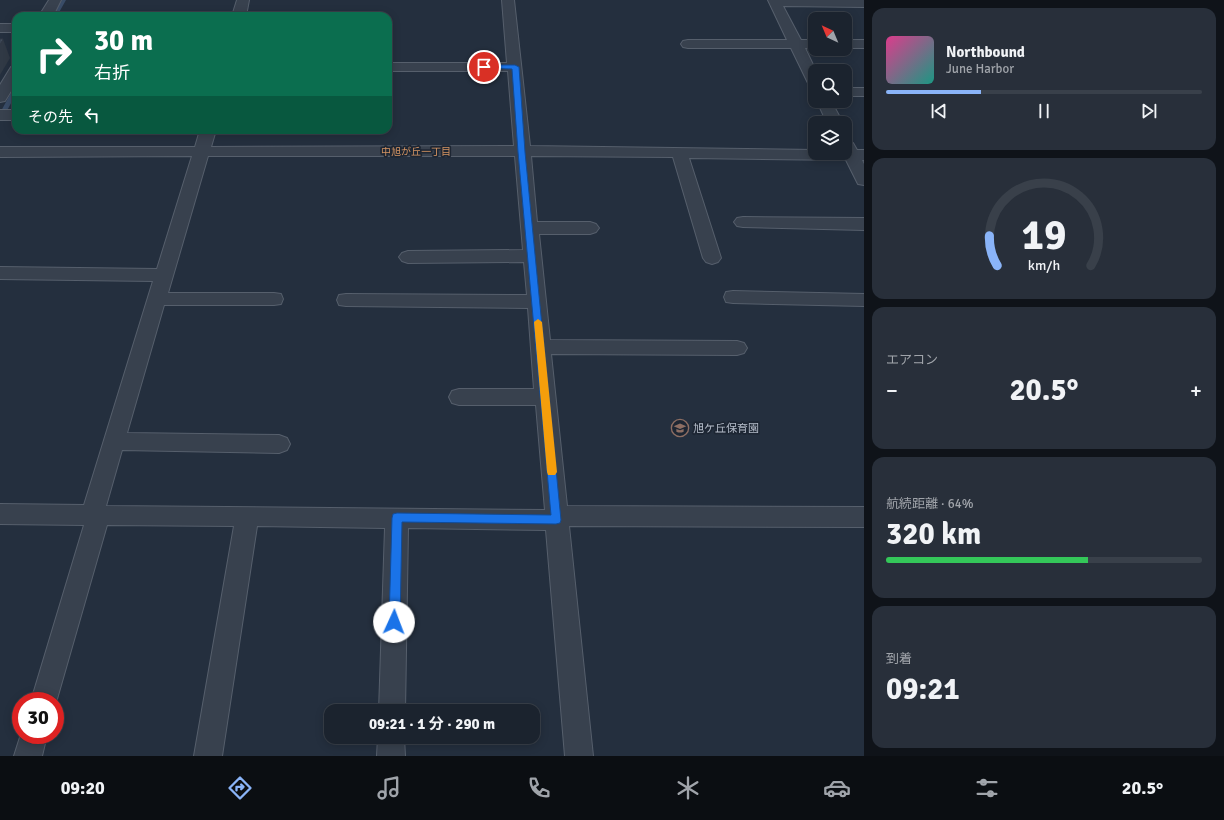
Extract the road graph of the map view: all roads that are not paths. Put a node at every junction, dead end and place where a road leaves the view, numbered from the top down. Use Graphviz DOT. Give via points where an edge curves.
graph roads {
  1 [pos="55,0"];
  2 [pos="244,0"];
  3 [pos="508,0"];
  4 [pos="775,1"];
  5 [pos="864,3"];
  6 [pos="48,12"];
  7 [pos="240,12"];
  8 [pos="0,28"];
  9 [pos="12,28"];
  10 [pos="688,44"];
  11 [pos="796,44"];
  12 [pos="808,44"];
  13 [pos="852,44"];
  14 [pos="864,44"];
  15 [pos="392,67"];
  16 [pos="515,67"];
  17 [pos="808,69"];
  18 [pos="12,77"];
  19 [pos="852,92"];
  20 [pos="864,92"];
  21 [pos="0,98"];
  22 [pos="207,134"];
  23 [pos="854,151"];
  24 [pos="0,152"];
  25 [pos="522,152"];
  26 [pos="202,153"];
  27 [pos="680,153"];
  28 [pos="864,180"];
  29 [pos="744,222"];
  30 [pos="864,224"];
  31 [pos="529,228"];
  32 [pos="590,228"];
  33 [pos="532,256"];
  34 [pos="408,257"];
  35 [pos="712,258"];
  36 [pos="0,273"];
  37 [pos="163,275"];
  38 [pos="733,297"];
  39 [pos="156,299"];
  40 [pos="274,299"];
  41 [pos="346,300"];
  42 [pos="864,300"];
  43 [pos="536,302"];
  44 [pos="540,347"];
  45 [pos="737,348"];
  46 [pos="459,397"];
  47 [pos="545,398"];
  48 [pos="114,441"];
  49 [pos="279,444"];
  50 [pos="0,514"];
  51 [pos="95,515"];
  52 [pos="247,516"];
  53 [pos="864,517"];
  54 [pos="397,518"];
  55 [pos="556,518"];
  56 [pos="46,692"];
  57 [pos="392,704"];
  58 [pos="31,744"];
  59 [pos="391,744"];
  60 [pos="28,756"];
  61 [pos="208,756"];
  62 [pos="391,756"];
  63 [pos="579,756"];
  1 -- 6 [label="street"];
  2 -- 7 [label="street"];
  3 -- 16 [label="street"];
  4 -- 5 [label="street"];
  4 -- 11 [label="street"];
  8 -- 9 [label="street"];
  10 -- 11 [label="street"];
  11 -- 12 [label="street"];
  11 -- 17 [label="street"];
  13 -- 14 [label="street"];
  15 -- 16 [label="street"];
  16 -- 25 [label="street"];
  18 -- 21 [label="street"];
  19 -- 20 [label="street"];
  22 -- 26 [label="street"];
  23 -- 27 [label="street"];
  23 -- 28 [label="street"];
  24 -- 26 [label="street"];
  25 -- 26 [label="street"];
  25 -- 27 [label="street"];
  25 -- 31 [label="street"];
  26 -- 37 [label="street"];
  27 -- 35 [label="street"];
  29 -- 30 [label="street"];
  31 -- 32 [label="street"];
  31 -- 33 [label="street"];
  33 -- 34 [label="street"];
  33 -- 43 [label="street"];
  36 -- 37 [label="street"];
  37 -- 39 [label="street"];
  38 -- 42 [label="street"];
  39 -- 40 [label="street"];
  39 -- 48 [label="street"];
  41 -- 43 [label="street"];
  43 -- 44 [label="street"];
  44 -- 45 [label="street"];
  44 -- 47 [label="street"];
  46 -- 47 [label="street"];
  47 -- 55 [label="street"];
  48 -- 49 [label="street"];
  48 -- 51 [label="street"];
  50 -- 51 [label="street"];
  51 -- 52 [label="street"];
  51 -- 56 [label="street"];
  52 -- 54 [label="street"];
  52 -- 61 [label="street"];
  53 -- 55 [label="street"];
  54 -- 55 [label="street"];
  54 -- 57 [label="street"];
  55 -- 63 [label="street"];
  58 -- 60 [label="street"];
  59 -- 62 [label="street"];
}
